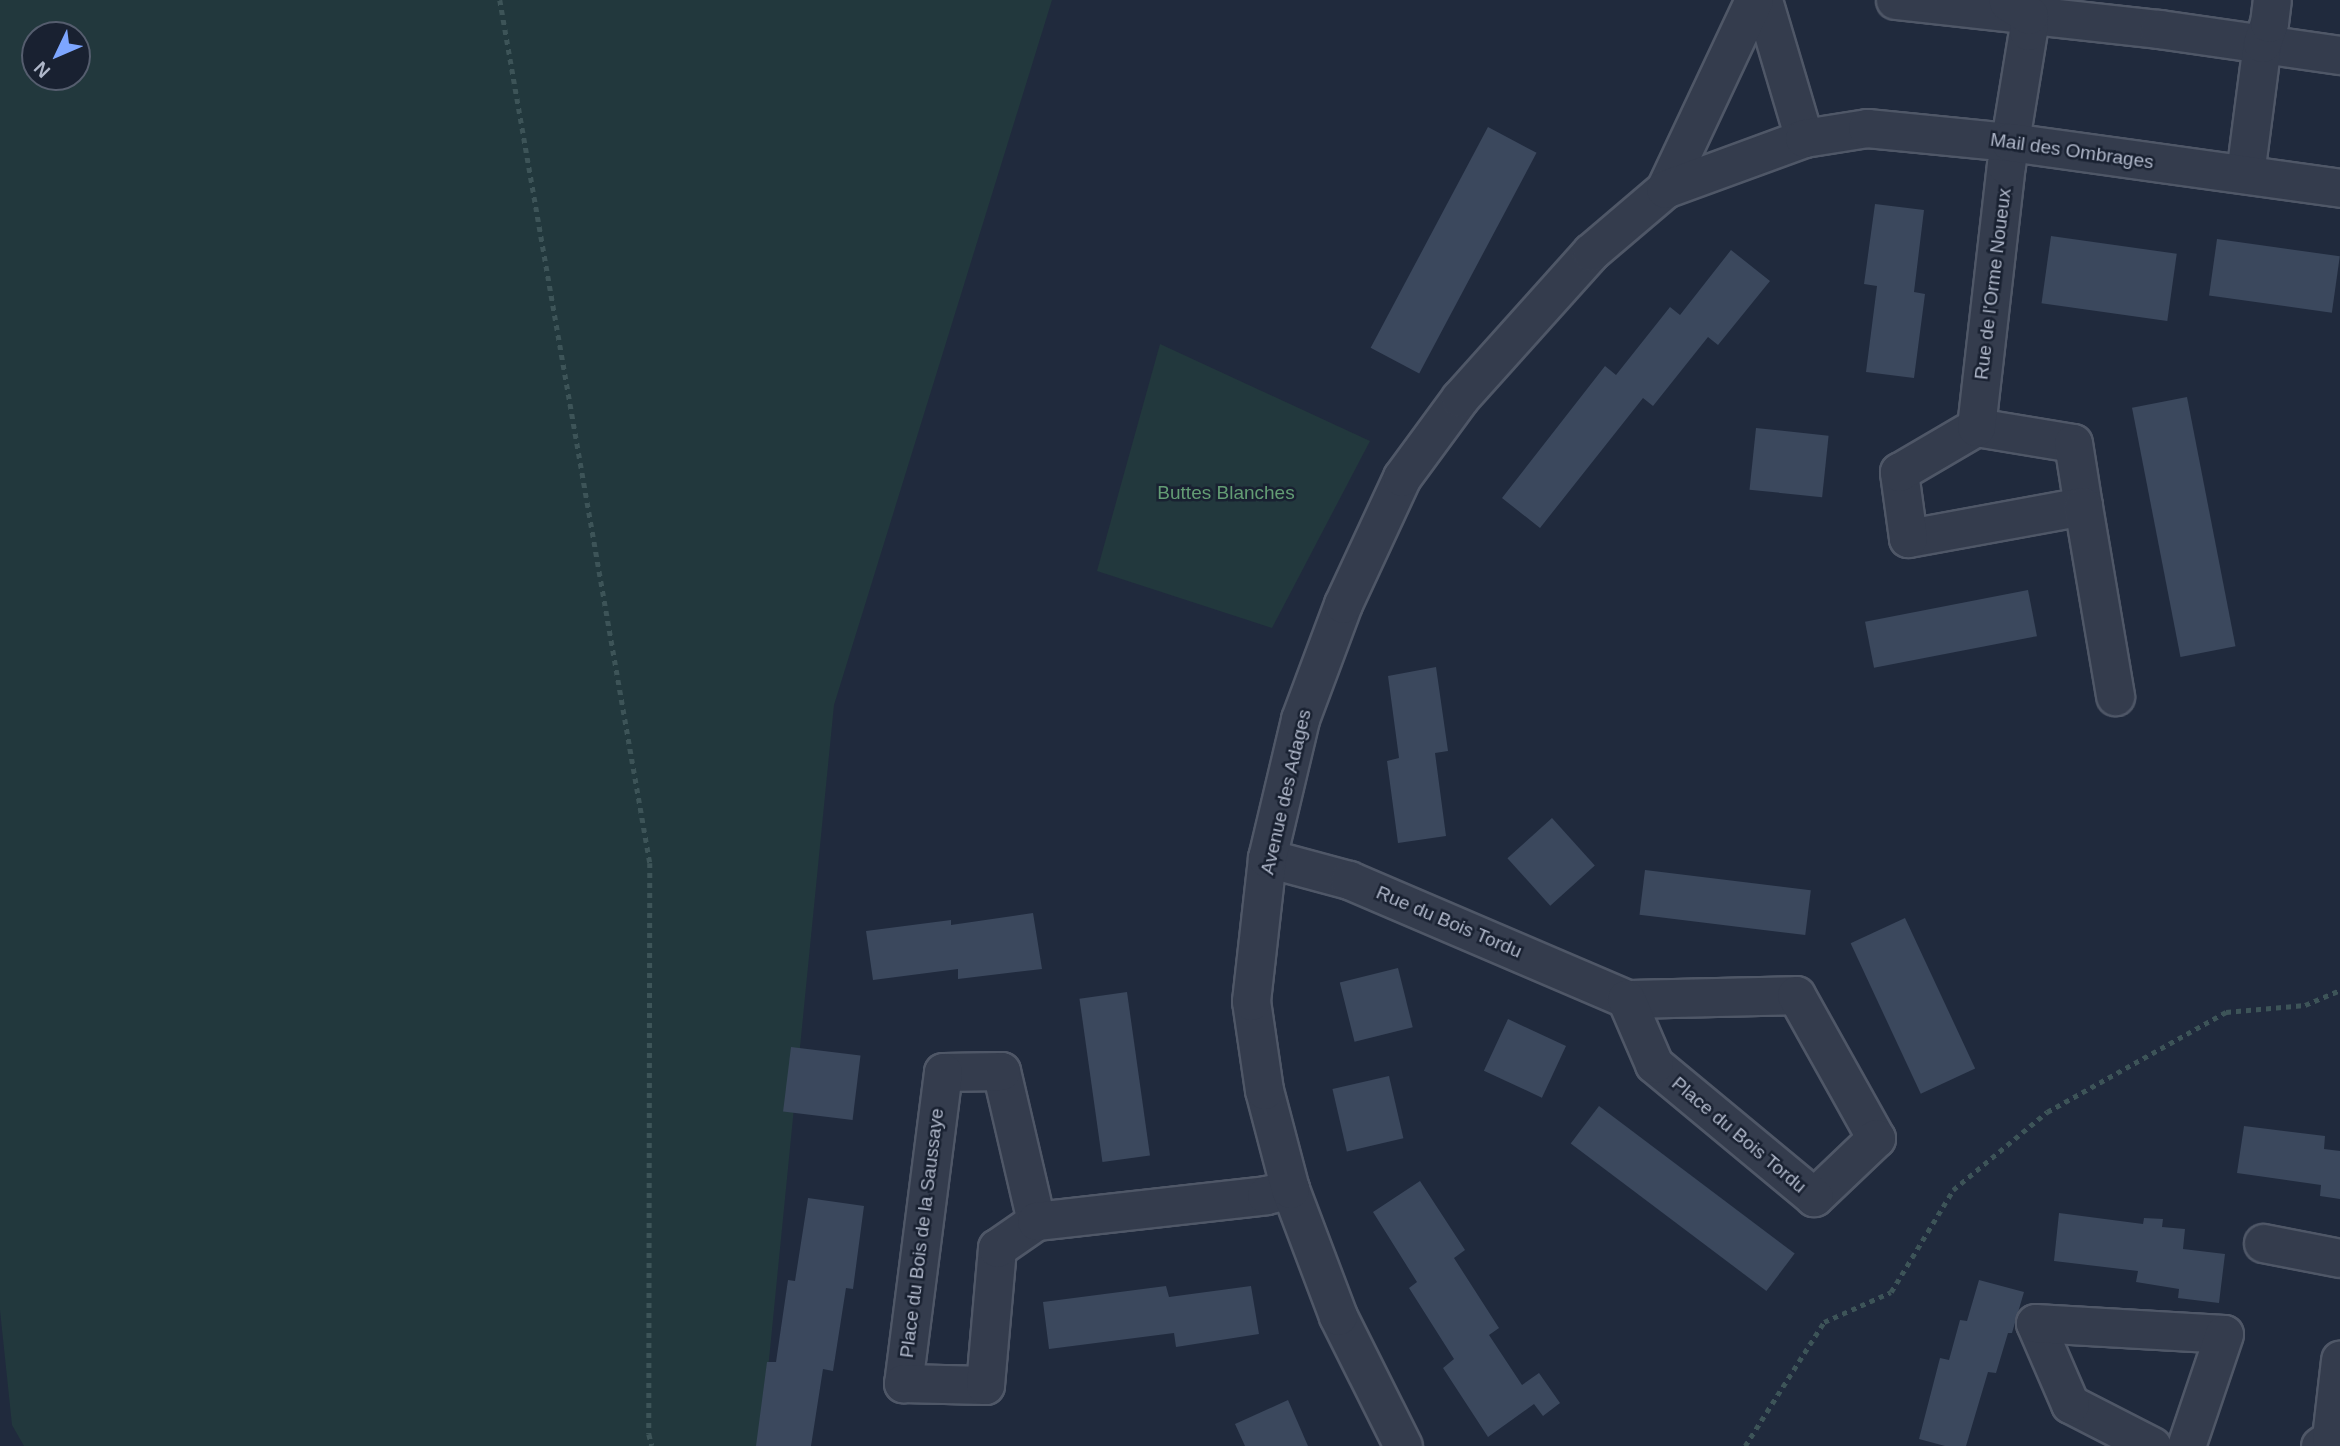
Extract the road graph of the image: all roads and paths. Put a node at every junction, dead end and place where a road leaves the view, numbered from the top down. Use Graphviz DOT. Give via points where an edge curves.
graph roads {
  1 [pos="500,0"];
  2 [pos="1754,0"];
  3 [pos="1763,0"];
  4 [pos="1895,0"];
  5 [pos="2272,0"];
  6 [pos="2017,7"];
  7 [pos="2262,43"];
  8 [pos="2340,55"];
  9 [pos="1804,138"];
  10 [pos="2010,142"];
  11 [pos="2245,174"];
  12 [pos="2340,188"];
  13 [pos="1665,189"];
  14 [pos="1976,427"];
  15 [pos="2082,506"];
  16 [pos="2115,696"];
  17 [pos="1267,858"];
  18 [pos="2340,990"];
  19 [pos="1626,999"];
  20 [pos="1290,1189"];
  21 [pos="1036,1221"];
  22 [pos="2263,1242"];
  23 [pos="2340,1258"];
  24 [pos="2340,1360"];
  25 [pos="652,1446"];
  26 [pos="1403,1446"];
  27 [pos="1745,1446"];
  28 [pos="2152,1446"];
  29 [pos="2186,1446"];
  30 [pos="2320,1446"];
  1 -- 25 [label="path" via="650,863"];
  2 -- 13 [label="street"];
  3 -- 9 [label="street"];
  4 -- 6 [label="street"];
  5 -- 7 [label="street"];
  6 -- 7 [label="street"];
  6 -- 10 [label="street, Rue de l'Orme Noueux"];
  7 -- 8 [label="street"];
  7 -- 11 [label="street"];
  9 -- 10 [label="street, Mail des Ombrages" via="1867,128"];
  9 -- 13 [label="street, Mail des Ombrages"];
  10 -- 11 [label="street, Mail des Ombrages"];
  10 -- 14 [label="street, Rue de l'Orme Noueux"];
  11 -- 12 [label="street, Mail des Ombrages"];
  13 -- 17 [label="street, Avenue des Adages" via="1591,252 1460,398 1402,477 1343,604 1300,719"];
  14 -- 15 [label="street" via="2073,443"];
  14 -- 15 [label="street" via="1899,472 1908,538"];
  15 -- 16 [label="street"];
  17 -- 19 [label="street, Rue du Bois Tordu" via="1349,880"];
  17 -- 20 [label="street, Avenue des Adages" via="1251,1001 1264,1090"];
  18 -- 27 [label="path" via="2305,1005 2226,1012 2046,1112 1953,1191 1891,1292 1824,1322"];
  19 -- 19 [label="street, Place du Bois Tordu" via="1796,996 1876,1138 1814,1197 1654,1064"];
  20 -- 21 [label="street"];
  20 -- 26 [label="street, Avenue des Adages" via="1338,1316"];
  21 -- 21 [label="street, Place du Bois de la Saussaye" via="1001,1071 943,1072 903,1383 985,1385 997,1248"];
  22 -- 23 [label="street"];
  24 -- 30 [label="street" via="2331,1438"];
  28 -- 29 [label="street" via="2070,1404 2035,1323 2224,1334"];
}
